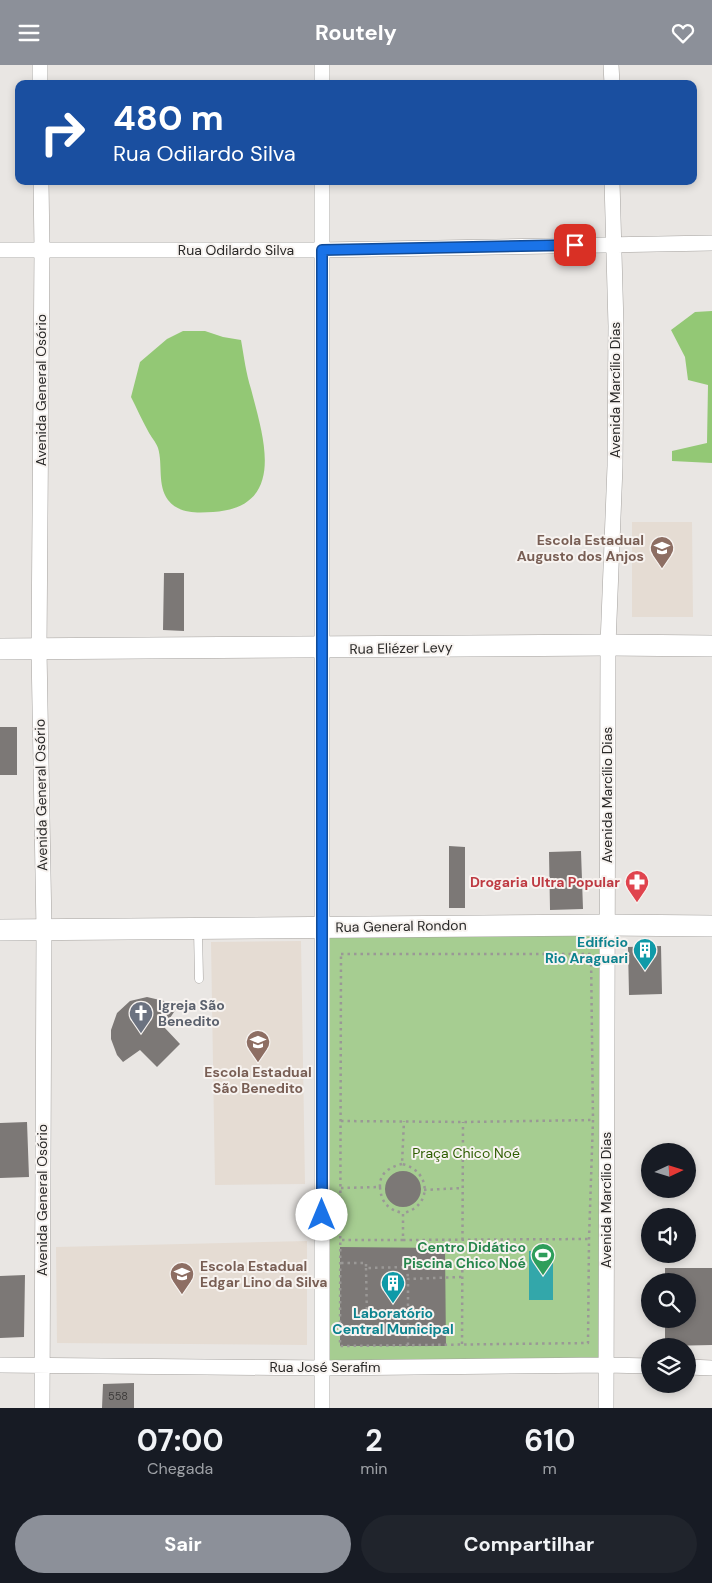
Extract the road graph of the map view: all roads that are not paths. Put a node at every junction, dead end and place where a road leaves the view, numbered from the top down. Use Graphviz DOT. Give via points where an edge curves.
graph roads {
  1 [pos="40,65"];
  2 [pos="322,65"];
  3 [pos="611,65"];
  4 [pos="40,80"];
  5 [pos="322,80"];
  6 [pos="612,80"];
  7 [pos="41,185"];
  8 [pos="322,185"];
  9 [pos="612,185"];
  10 [pos="712,243"];
  11 [pos="614,244"];
  12 [pos="0,250"];
  13 [pos="42,250"];
  14 [pos="322,250"];
  15 [pos="608,645"];
  16 [pos="712,646"];
  17 [pos="323,648"];
  18 [pos="0,649"];
  19 [pos="39,650"];
  20 [pos="606,925"];
  21 [pos="712,926"];
  22 [pos="322,927"];
  23 [pos="198,928"];
  24 [pos="44,929"];
  25 [pos="0,930"];
  26 [pos="199,979"];
  27 [pos="0,1365"];
  28 [pos="42,1365"];
  29 [pos="606,1365"];
  30 [pos="641,1366"];
  31 [pos="696,1367"];
  32 [pos="322,1368"];
  33 [pos="712,1368"];
  34 [pos="42,1408"];
  35 [pos="322,1408"];
  36 [pos="606,1408"];
  1 -- 4 [label="street"];
  2 -- 5 [label="street"];
  3 -- 6 [label="street"];
  7 -- 13 [label="street, Avenida General Osório"];
  8 -- 14 [label="street"];
  9 -- 11 [label="street, Avenida Marcílio Dias"];
  10 -- 11 [label="street, Rua Odilardo Silva"];
  11 -- 14 [label="street, Rua Odilardo Silva"];
  11 -- 15 [label="street, Avenida Marcílio Dias" via="615,465"];
  12 -- 13 [label="street, Rua Odilardo Silva"];
  13 -- 14 [label="street, Rua Odilardo Silva"];
  13 -- 19 [label="street, Avenida General Osório"];
  14 -- 17 [label="street"];
  15 -- 16 [label="main road, Rua Eliézer Levy"];
  15 -- 17 [label="main road, Rua Eliézer Levy"];
  15 -- 20 [label="street, Avenida Marcílio Dias"];
  17 -- 19 [label="main road, Rua Eliézer Levy"];
  17 -- 22 [label="street"];
  18 -- 19 [label="main road, Rua Eliézer Levy"];
  19 -- 24 [label="street, Avenida General Osório"];
  20 -- 21 [label="main road, Rua General Rondon"];
  20 -- 22 [label="main road, Rua General Rondon"];
  20 -- 29 [label="street, Avenida Marcílio Dias"];
  22 -- 23 [label="main road, Rua General Rondon"];
  22 -- 32 [label="street"];
  23 -- 24 [label="main road, Rua General Rondon"];
  23 -- 26 [label="lane"];
  24 -- 25 [label="main road, Rua General Rondon"];
  24 -- 28 [label="street, Avenida General Osório"];
  27 -- 28 [label="street, Rua José Serafim"];
  28 -- 32 [label="street, Rua José Serafim"];
  28 -- 34 [label="street, Avenida General Osório"];
  29 -- 30 [label="street, Rua José Serafim"];
  29 -- 32 [label="street, Rua José Serafim"];
  29 -- 36 [label="street, Avenida Marcílio Dias"];
  31 -- 33 [label="street"];
  32 -- 35 [label="street"];
}
